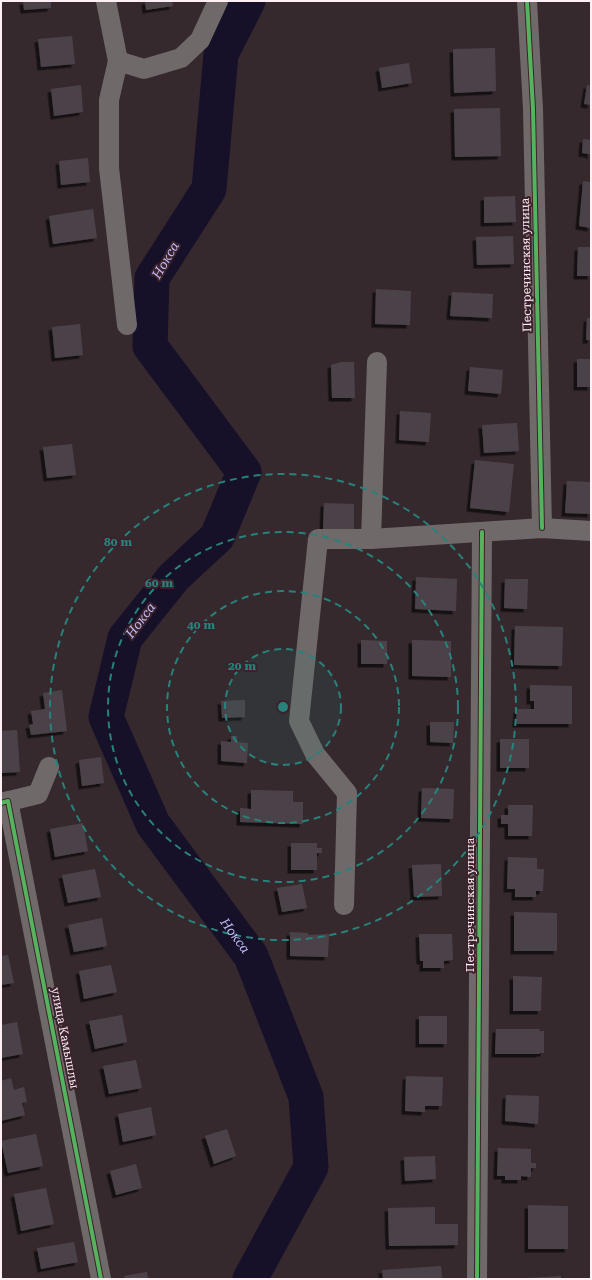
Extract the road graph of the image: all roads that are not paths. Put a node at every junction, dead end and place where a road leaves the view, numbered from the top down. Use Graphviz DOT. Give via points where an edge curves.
graph roads {
  1 [pos="106,1"];
  2 [pos="218,1"];
  3 [pos="527,1"];
  4 [pos="118,61"];
  5 [pos="127,325"];
  6 [pos="377,362"];
  7 [pos="542,528"];
  8 [pos="591,531"];
  9 [pos="482,532"];
  10 [pos="371,539"];
  11 [pos="49,767"];
  12 [pos="5,802"];
  13 [pos="344,905"];
  14 [pos="101,1279"];
  15 [pos="477,1279"];
  1 -- 4 [label="street"];
  2 -- 4 [label="street" via="200,40 181,58 144,69"];
  3 -- 7 [label="street, Пестречинская улица"];
  4 -- 5 [label="street" via="109,100 109,168"];
  6 -- 10 [label="street"];
  7 -- 8 [label="street"];
  7 -- 9 [label="street"];
  9 -- 10 [label="street"];
  9 -- 15 [label="street, Пестречинская улица"];
  10 -- 13 [label="street" via="318,540 299,721 315,754 347,792"];
  11 -- 12 [label="street" via="38,794"];
  12 -- 14 [label="street, улица Камышлы"];
}
